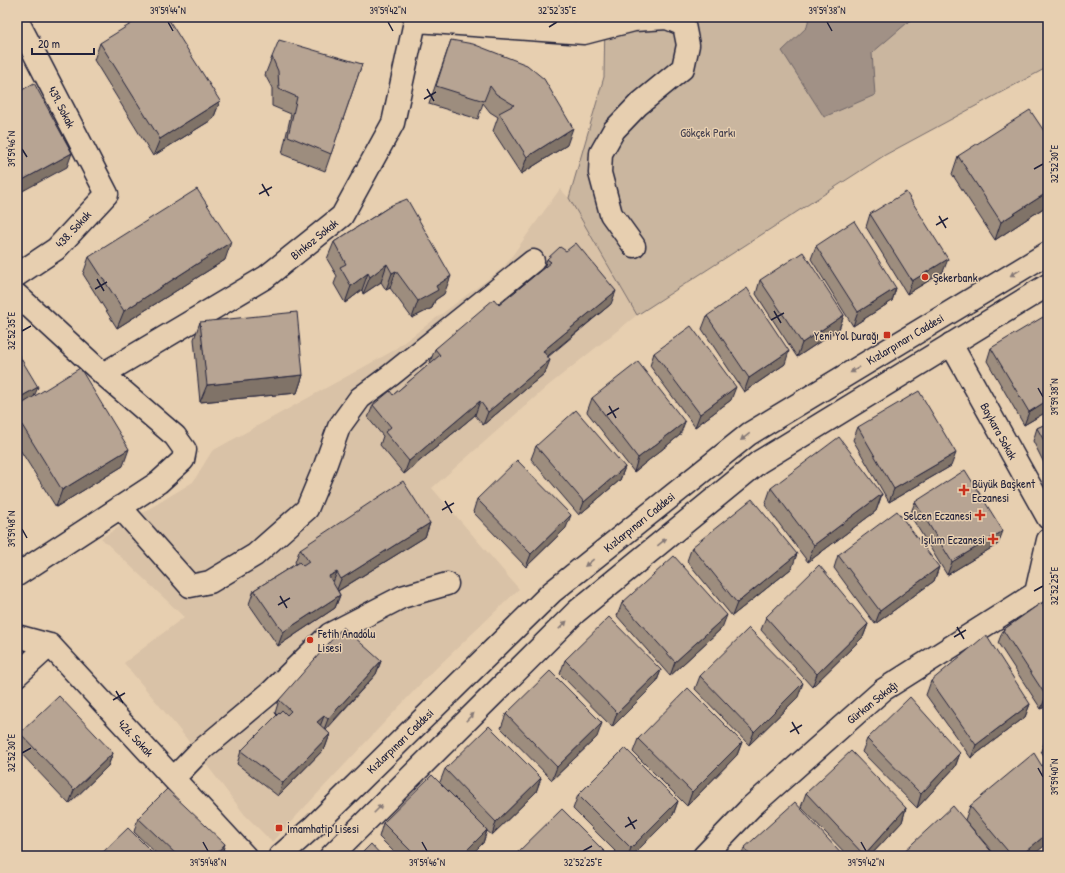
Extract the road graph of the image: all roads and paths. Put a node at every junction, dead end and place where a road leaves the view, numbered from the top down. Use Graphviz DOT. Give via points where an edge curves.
graph roads {
  1 [pos="416,19"];
  2 [pos="17,20"];
  3 [pos="106,194"];
  4 [pos="634,246"];
  5 [pos="1048,253"];
  6 [pos="533,261"];
  7 [pos="17,274"];
  8 [pos="1048,285"];
  9 [pos="17,295"];
  10 [pos="951,344"];
  11 [pos="103,374"];
  12 [pos="120,507"];
  13 [pos="1048,518"];
  14 [pos="1048,540"];
  15 [pos="17,575"];
  16 [pos="447,584"];
  17 [pos="17,636"];
  18 [pos="50,645"];
  19 [pos="17,675"];
  20 [pos="174,778"];
  21 [pos="245,856"];
  22 [pos="280,856"];
  23 [pos="331,856"];
  24 [pos="704,856"];
  1 -- 4 [label="street" via="584,33 634,20 668,18 684,25 688,45 684,68 623,120 601,153 600,173 611,214"];
  1 -- 11 [label="street, Binkoz Sokak" via="392,122 342,216 266,277"];
  2 -- 3 [label="street, 439. Sokak"];
  3 -- 7 [label="street, 438. Sokak" via="56,249"];
  5 -- 22 [label="street, Kızlarpınarı Caddesi, one-way" via="749,434 552,592 319,821"];
  6 -- 12 [label="street" via="360,398 339,427 307,509 255,554 210,582 190,586"];
  8 -- 10 [label="street"];
  9 -- 11 [label="street"];
  10 -- 13 [label="street, Baykara Sokak"];
  23 -- 10 [label="street, one-way" via="576,612 760,462"];
  11 -- 12 [label="street" via="175,436 185,450 183,460 158,482"];
  12 -- 15 [label="street"];
  14 -- 24 [label="street, Gürkan Sokağı" via="1036,593 883,690 752,806"];
  16 -- 20 [label="street" via="402,597 330,634 271,692 198,753"];
  17 -- 18 [label="street"];
  18 -- 19 [label="street"];
  18 -- 20 [label="street, 426. Sokak"];
  20 -- 21 [label="street, 426. Sokak"];
}
